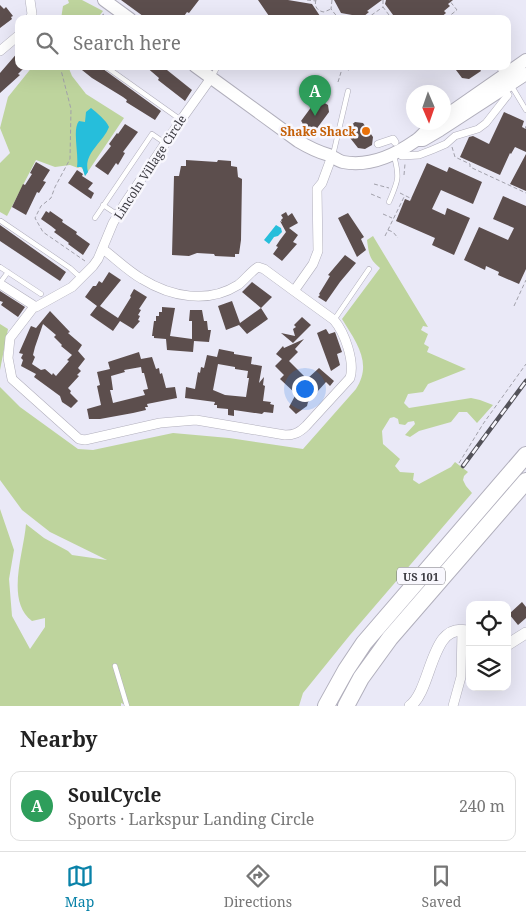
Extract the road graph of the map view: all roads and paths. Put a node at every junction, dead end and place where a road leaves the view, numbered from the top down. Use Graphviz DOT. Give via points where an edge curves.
graph roads {
  1 [pos="30,0"];
  2 [pos="104,0"];
  3 [pos="307,0"];
  4 [pos="332,0"];
  5 [pos="383,0"];
  6 [pos="450,0"];
  7 [pos="316,1"];
  8 [pos="383,7"];
  9 [pos="331,9"];
  10 [pos="32,15"];
  11 [pos="125,15"];
  12 [pos="336,15"];
  13 [pos="372,15"];
  14 [pos="389,15"];
  15 [pos="451,15"];
  16 [pos="15,38"];
  17 [pos="0,51"];
  18 [pos="526,60"];
  19 [pos="61,70"];
  20 [pos="111,70"];
  21 [pos="200,70"];
  22 [pos="216,70"];
  23 [pos="342,70"];
  24 [pos="526,74"];
  25 [pos="211,78"];
  26 [pos="505,80"];
  27 [pos="338,82"];
  28 [pos="348,91"];
  29 [pos="526,110"];
  30 [pos="451,113"];
  31 [pos="181,120"];
  32 [pos="425,130"];
  33 [pos="418,140"];
  34 [pos="165,143"];
  35 [pos="446,143"];
  36 [pos="378,144"];
  37 [pos="397,150"];
  38 [pos="332,156"];
  39 [pos="526,193"];
  40 [pos="371,194"];
  41 [pos="412,198"];
  42 [pos="389,202"];
  43 [pos="103,205"];
  44 [pos="392,208"];
  45 [pos="396,211"];
  46 [pos="383,214"];
  47 [pos="118,215"];
  48 [pos="95,218"];
  49 [pos="393,218"];
  50 [pos="1,220"];
  51 [pos="388,230"];
  52 [pos="385,236"];
  53 [pos="398,238"];
  54 [pos="103,249"];
  55 [pos="93,266"];
  56 [pos="0,267"];
  57 [pos="369,269"];
  58 [pos="8,272"];
  59 [pos="82,278"];
  60 [pos="526,280"];
  61 [pos="0,283"];
  62 [pos="294,290"];
  63 [pos="41,294"];
  64 [pos="514,306"];
  65 [pos="36,307"];
  66 [pos="334,320"];
  67 [pos="526,364"];
  68 [pos="526,455"];
  69 [pos="459,463"];
  70 [pos="526,481"];
  71 [pos="466,631"];
  72 [pos="526,632"];
  73 [pos="511,642"];
  74 [pos="115,666"];
  75 [pos="127,706"];
  76 [pos="326,706"];
  77 [pos="346,706"];
  78 [pos="410,706"];
  79 [pos="453,706"];
  1 -- 10 [label="street"];
  2 -- 11 [label="main road"];
  3 -- 7 [label="path"];
  4 -- 9 [label="path"];
  5 -- 8 [label="path"];
  6 -- 15 [label="path" via="457,10"];
  7 -- 9 [label="path" via="316,8 320,11"];
  8 -- 13 [label="path"];
  8 -- 14 [label="path"];
  9 -- 12 [label="path"];
  16 -- 17 [label="street"];
  18 -- 26 [label="main road"];
  19 -- 55 [label="path" via="71,109 70,159 51,198 40,206 35,218 43,232"];
  20 -- 31 [label="lane"];
  21 -- 25 [label="main road"];
  22 -- 25 [label="lane"];
  23 -- 27 [label="path"];
  24 -- 26 [label="main road"];
  25 -- 31 [label="street, Lincoln Village Circle"];
  25 -- 38 [label="main road" via="298,141"];
  26 -- 29 [label="lane"];
  26 -- 30 [label="main road"];
  26 -- 33 [label="main road" via="423,140"];
  26 -- 35 [label="street" via="486,123"];
  28 -- 38 [label="lane"];
  31 -- 34 [label="street, Lincoln Village Circle"];
  32 -- 33 [label="main road"];
  33 -- 37 [label="main road"];
  34 -- 43 [label="lane" via="152,134"];
  34 -- 47 [label="street, Lincoln Village Circle"];
  35 -- 37 [label="street" via="419,154"];
  35 -- 39 [label="path" via="451,145 456,157 470,167"];
  36 -- 37 [label="street" via="393,139"];
  37 -- 38 [label="main road"];
  37 -- 42 [label="lane" via="398,176"];
  38 -- 62 [label="street" via="317,190 318,251 314,264"];
  40 -- 42 [label="path"];
  41 -- 45 [label="path" via="404,195"];
  43 -- 47 [label="lane"];
  43 -- 48 [label="lane"];
  44 -- 45 [label="path"];
  45 -- 49 [label="path"];
  46 -- 49 [label="path"];
  47 -- 54 [label="street, Lincoln Village Circle"];
  49 -- 51 [label="path"];
  50 -- 59 [label="lane"];
  51 -- 52 [label="path"];
  51 -- 53 [label="path"];
  54 -- 55 [label="street, Lincoln Village Circle"];
  54 -- 62 [label="street" via="142,279 167,292 208,296 239,284 258,268"];
  55 -- 59 [label="street, Lincoln Village Circle"];
  56 -- 58 [label="lane"];
  57 -- 66 [label="lane"];
  58 -- 61 [label="lane"];
  58 -- 63 [label="lane"];
  59 -- 65 [label="street, Lincoln Village Circle" via="62,294"];
  60 -- 64 [label="path"];
  61 -- 65 [label="street"];
  62 -- 66 [label="street"];
  65 -- 66 [label="street" via="10,338 8,358 12,379 79,439 85,440 160,423 196,420 285,435 300,432 346,382 352,371 342,333"];
  67 -- 69 [label="path"];
  68 -- 76 [label="highway, US 101" via="374,630"];
  70 -- 77 [label="highway, US 101" via="390,638 361,678"];
  71 -- 78 [label="street" via="449,634 441,642 423,689"];
  71 -- 79 [label="street" via="461,677"];
  72 -- 73 [label="street"];
  74 -- 75 [label="lane"];
}
